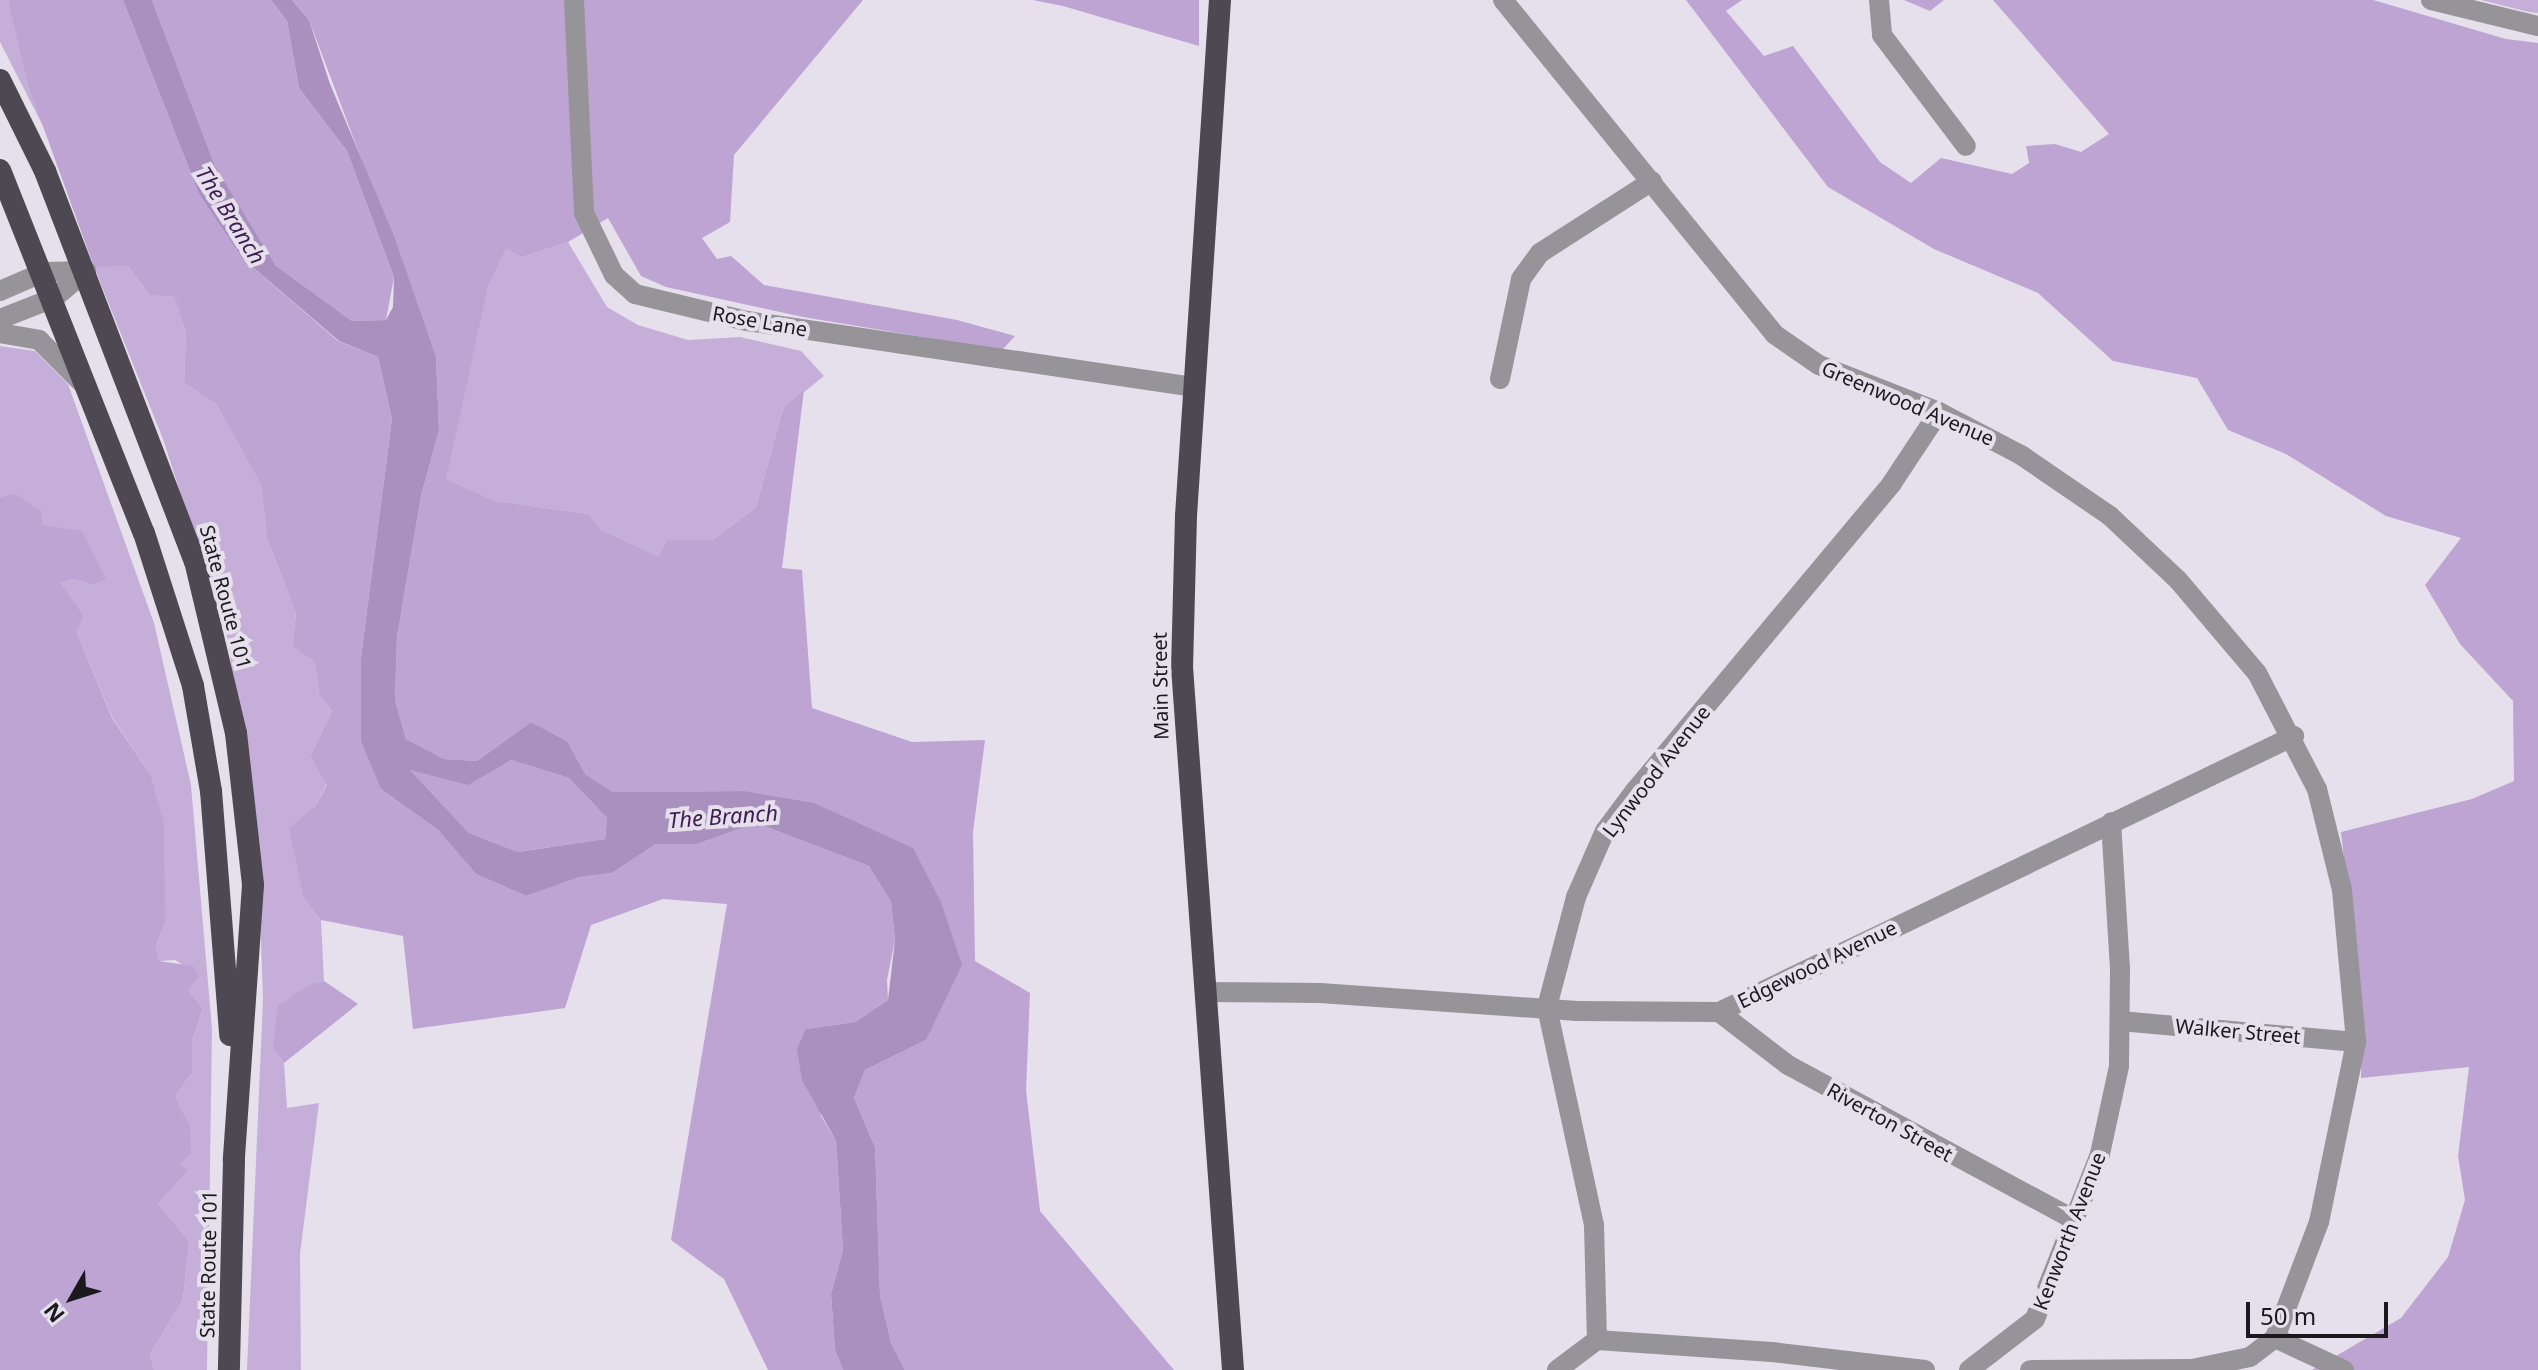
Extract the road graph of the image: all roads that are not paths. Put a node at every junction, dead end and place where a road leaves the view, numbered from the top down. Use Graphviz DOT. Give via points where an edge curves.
graph roads {
  1 [pos="574,0"];
  2 [pos="1220,0"];
  3 [pos="1503,0"];
  4 [pos="1879,0"];
  5 [pos="2431,0"];
  6 [pos="2538,26"];
  7 [pos="0,80"];
  8 [pos="1966,146"];
  9 [pos="0,170"];
  10 [pos="1652,181"];
  11 [pos="86,271"];
  12 [pos="44,272"];
  13 [pos="0,291"];
  14 [pos="54,298"];
  15 [pos="0,319"];
  16 [pos="0,333"];
  17 [pos="1500,379"];
  18 [pos="1193,387"];
  19 [pos="96,409"];
  20 [pos="1939,412"];
  21 [pos="2294,736"];
  22 [pos="2111,822"];
  23 [pos="1205,992"];
  24 [pos="1547,1007"];
  25 [pos="1719,1012"];
  26 [pos="2120,1021"];
  27 [pos="2356,1042"];
  28 [pos="234,1160"];
  29 [pos="2071,1218"];
  30 [pos="2275,1338"];
  31 [pos="1597,1340"];
  32 [pos="229,1370"];
  33 [pos="1233,1370"];
  34 [pos="1557,1370"];
  35 [pos="1925,1370"];
  36 [pos="1969,1370"];
  37 [pos="2030,1370"];
  38 [pos="2344,1370"];
  1 -- 18 [label="street, Rose Lane" via="584,213 614,275 635,294 747,321"];
  2 -- 18 [label="highway, Main Street"];
  3 -- 10 [label="street, Greenwood Avenue"];
  4 -- 8 [label="street" via="1882,35"];
  5 -- 6 [label="street"];
  7 -- 11 [label="highway, State Route 101"];
  9 -- 12 [label="highway, State Route 101"];
  10 -- 17 [label="street" via="1540,253 1521,279"];
  10 -- 20 [label="street, Greenwood Avenue" via="1786,344 1819,365"];
  11 -- 12 [label="street"];
  11 -- 14 [label="street"];
  11 -- 28 [label="highway, State Route 101" via="195,561 236,733 253,885"];
  12 -- 13 [label="street"];
  12 -- 14 [label="highway, State Route 101"];
  14 -- 15 [label="street"];
  14 -- 19 [label="highway, State Route 101"];
  16 -- 19 [label="street" via="39,340 78,378"];
  18 -- 23 [label="highway, Main Street" via="1182,667"];
  19 -- 28 [label="highway, State Route 101" via="144,533 193,686 211,791 228,975"];
  20 -- 21 [label="street, Greenwood Avenue" via="2021,455 2110,516 2228,634"];
  20 -- 24 [label="street, Lynwood Avenue" via="1892,483 1605,831 1576,897"];
  21 -- 22 [label="street, Edgewood Avenue"];
  21 -- 27 [label="street, Greenwood Avenue" via="2331,836 2352,962"];
  22 -- 25 [label="street, Edgewood Avenue"];
  22 -- 26 [label="street, Kenworth Avenue"];
  23 -- 24 [label="street, Edgewood Avenue" via="1320,993"];
  23 -- 33 [label="highway, Main Street"];
  24 -- 25 [label="street, Edgewood Avenue"];
  24 -- 31 [label="street, Lynwood Avenue" via="1594,1225"];
  25 -- 29 [label="street, Riverton Street" via="1788,1065"];
  26 -- 27 [label="street, Walker Street"];
  26 -- 29 [label="street, Kenworth Avenue" via="2119,1066 2100,1154"];
  27 -- 30 [label="street, Greenwood Avenue" via="2319,1222"];
  28 -- 32 [label="highway, State Route 101"];
  29 -- 36 [label="street, Kenworth Avenue" via="2035,1319"];
  30 -- 37 [label="street" via="2250,1357 2192,1369"];
  30 -- 38 [label="street"];
  31 -- 34 [label="street"];
  31 -- 35 [label="street"];
}
